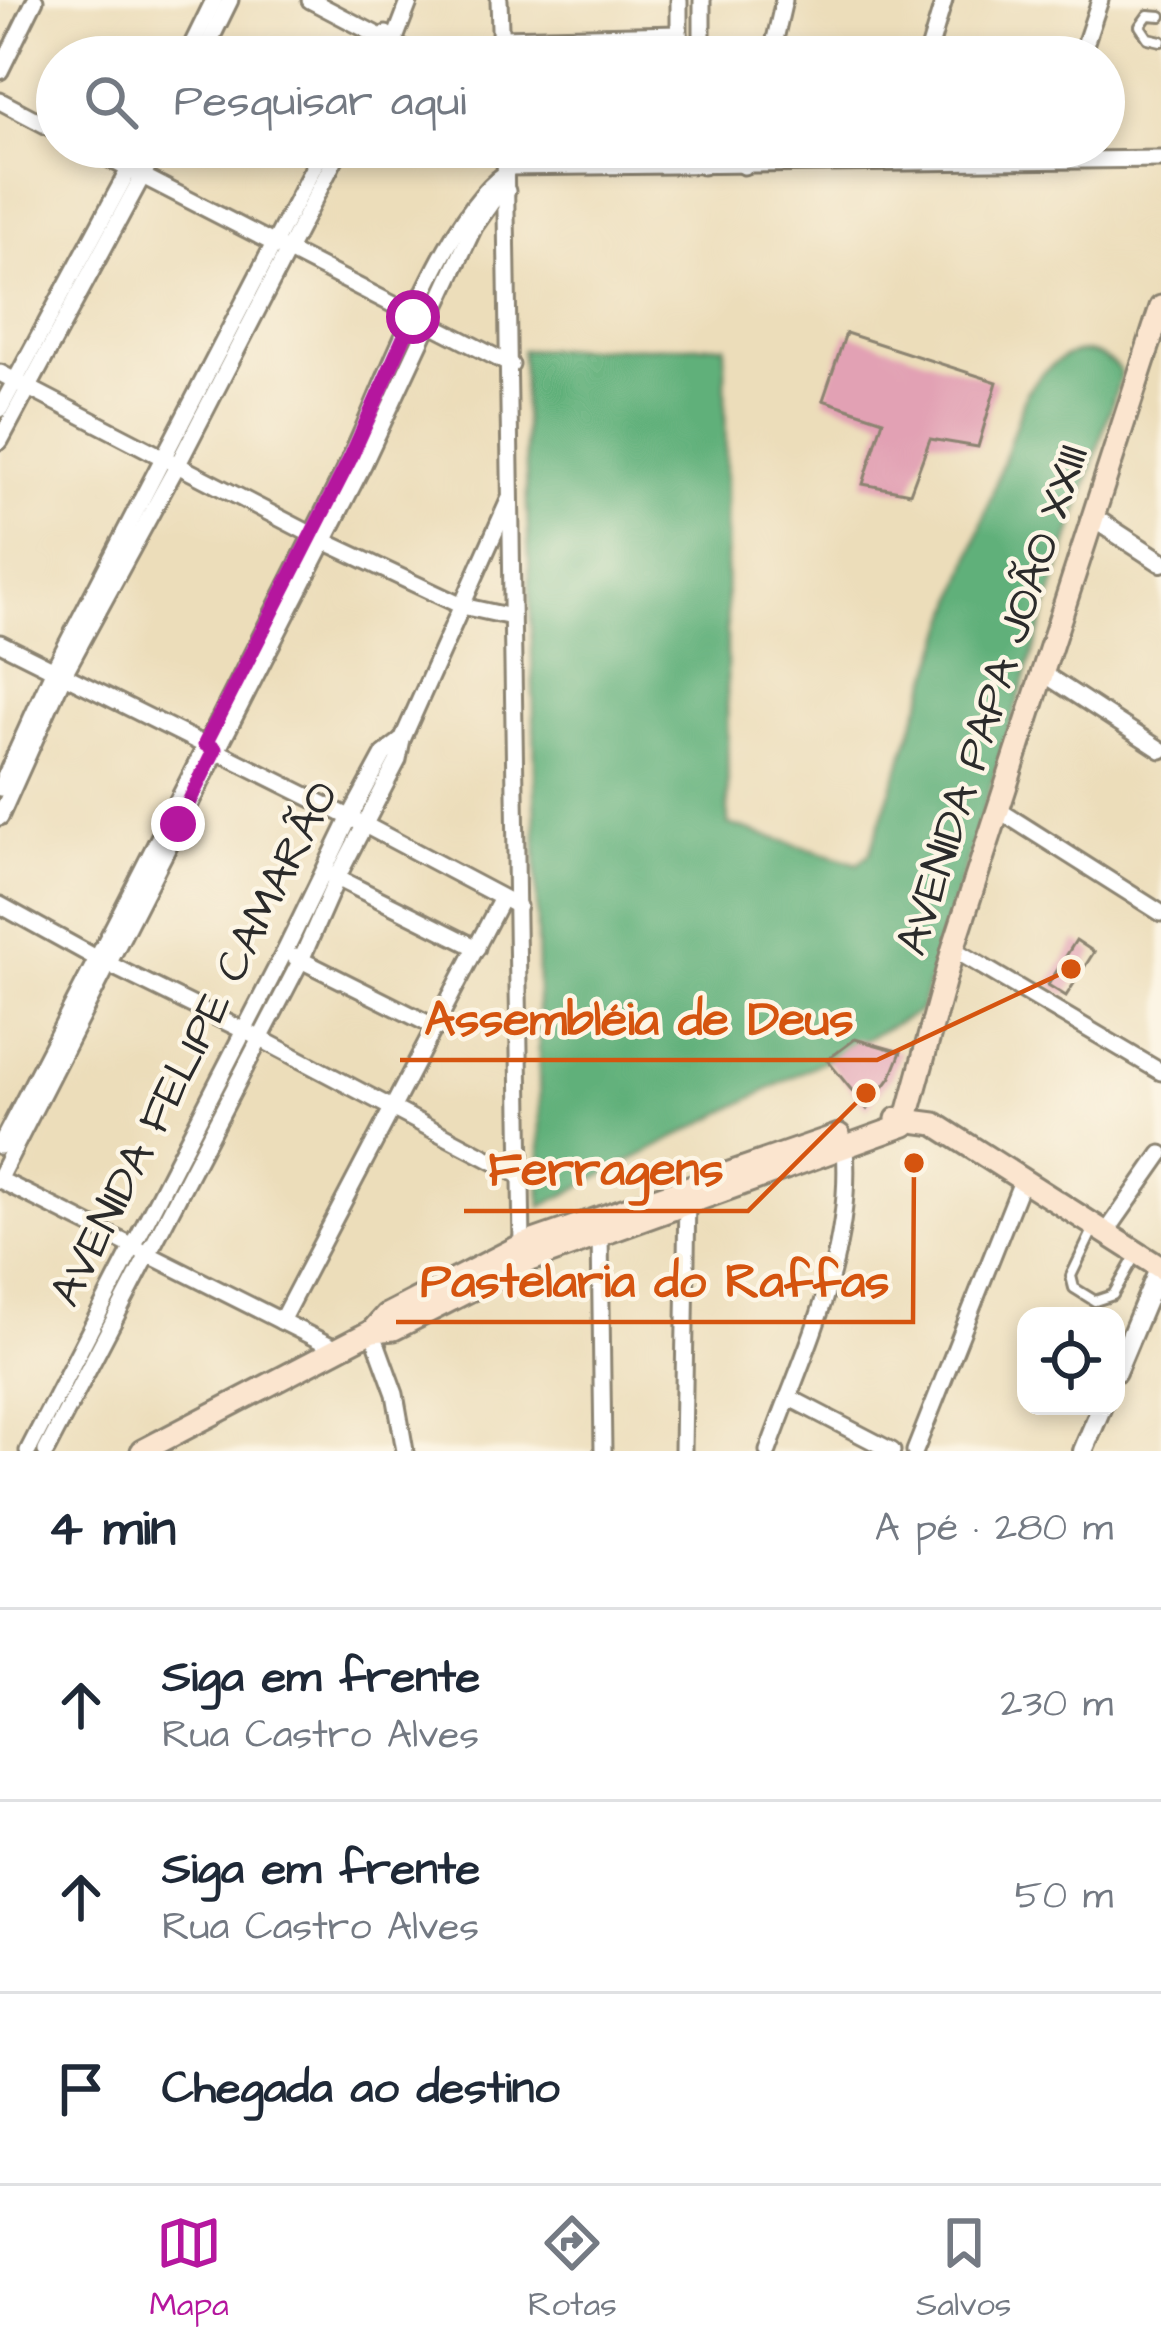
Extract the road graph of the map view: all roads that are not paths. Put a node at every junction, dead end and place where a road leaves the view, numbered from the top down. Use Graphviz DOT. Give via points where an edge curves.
graph roads {
  1 [pos="35,0"];
  2 [pos="214,0"];
  3 [pos="230,0"];
  4 [pos="310,0"];
  5 [pos="410,0"];
  6 [pos="500,0"];
  7 [pos="680,0"];
  8 [pos="702,0"];
  9 [pos="784,0"];
  10 [pos="944,0"];
  11 [pos="1100,0"];
  12 [pos="1161,16"];
  13 [pos="679,34"];
  14 [pos="196,36"];
  15 [pos="212,36"];
  16 [pos="370,36"];
  17 [pos="393,36"];
  18 [pos="500,36"];
  19 [pos="590,36"];
  20 [pos="702,36"];
  21 [pos="776,36"];
  22 [pos="933,36"];
  23 [pos="1089,36"];
  24 [pos="1161,41"];
  25 [pos="0,71"];
  26 [pos="0,101"];
  27 [pos="36,120"];
  28 [pos="1125,157"];
  29 [pos="1161,159"];
  30 [pos="126,168"];
  31 [pos="137,168"];
  32 [pos="140,168"];
  33 [pos="315,168"];
  34 [pos="328,168"];
  35 [pos="506,168"];
  36 [pos="633,168"];
  37 [pos="136,173"];
  38 [pos="506,177"];
  39 [pos="280,246"];
  40 [pos="1161,307"];
  41 [pos="420,321"];
  42 [pos="1154,352"];
  43 [pos="511,365"];
  44 [pos="15,381"];
  45 [pos="0,410"];
  46 [pos="0,441"];
  47 [pos="172,461"];
  48 [pos="511,496"];
  49 [pos="1092,517"];
  50 [pos="318,538"];
  51 [pos="1161,562"];
  52 [pos="462,606"];
  53 [pos="512,617"];
  54 [pos="0,643"];
  55 [pos="59,672"];
  56 [pos="1041,672"];
  57 [pos="210,747"];
  58 [pos="1161,750"];
  59 [pos="0,788"];
  60 [pos="997,809"];
  61 [pos="0,818"];
  62 [pos="357,821"];
  63 [pos="330,875"];
  64 [pos="510,903"];
  65 [pos="0,905"];
  66 [pos="1161,913"];
  67 [pos="477,948"];
  68 [pos="953,949"];
  69 [pos="293,955"];
  70 [pos="103,962"];
  71 [pos="437,1028"];
  72 [pos="242,1030"];
  73 [pos="261,1039"];
  74 [pos="1161,1072"];
  75 [pos="394,1110"];
  76 [pos="906,1118"];
  77 [pos="0,1146"];
  78 [pos="845,1148"];
  79 [pos="1161,1154"];
  80 [pos="523,1177"];
  81 [pos="0,1178"];
  82 [pos="1022,1180"];
  83 [pos="687,1196"];
  84 [pos="1100,1230"];
  85 [pos="600,1234"];
  86 [pos="522,1245"];
  87 [pos="140,1250"];
  88 [pos="1137,1253"];
  89 [pos="1160,1267"];
  90 [pos="280,1321"];
  91 [pos="372,1331"];
  92 [pos="337,1348"];
  93 [pos="1125,1351"];
  94 [pos="788,1397"];
  95 [pos="1098,1415"];
  96 [pos="28,1451"];
  97 [pos="46,1451"];
  98 [pos="142,1451"];
  99 [pos="405,1451"];
  100 [pos="603,1451"];
  101 [pos="683,1451"];
  102 [pos="769,1451"];
  103 [pos="892,1451"];
  104 [pos="914,1451"];
  105 [pos="1083,1451"];
  1 -- 25 [label="street"];
  2 -- 14 [label="street"];
  3 -- 15 [label="street"];
  4 -- 16 [label="street"];
  5 -- 17 [label="street"];
  6 -- 18 [label="street"];
  7 -- 13 [label="street"];
  8 -- 20 [label="street"];
  9 -- 21 [label="street"];
  10 -- 22 [label="street"];
  11 -- 23 [label="street"];
  12 -- 24 [label="lane" via="1148,15 1140,26"];
  13 -- 19 [label="street"];
  26 -- 27 [label="street"];
  28 -- 29 [label="street"];
  30 -- 37 [label="street"];
  31 -- 37 [label="street"];
  32 -- 37 [label="street"];
  33 -- 39 [label="street"];
  34 -- 39 [label="street"];
  35 -- 38 [label="street"];
  36 -- 38 [label="street"];
  37 -- 39 [label="street"];
  37 -- 44 [label="street"];
  38 -- 41 [label="street" via="471,206"];
  38 -- 43 [label="street"];
  39 -- 41 [label="street"];
  39 -- 47 [label="street"];
  40 -- 42 [label="main road, AVENIDA PAPA JOÃO XXIII"];
  41 -- 43 [label="street"];
  41 -- 50 [label="street"];
  42 -- 49 [label="main road, AVENIDA PAPA JOÃO XXIII"];
  43 -- 48 [label="street"];
  44 -- 45 [label="street"];
  44 -- 46 [label="street"];
  44 -- 47 [label="street"];
  47 -- 50 [label="street"];
  47 -- 55 [label="street"];
  48 -- 52 [label="street, AVENIDA FELIPE CAMARÃO"];
  48 -- 53 [label="street"];
  49 -- 51 [label="street"];
  49 -- 56 [label="main road, AVENIDA PAPA JOÃO XXIII"];
  50 -- 52 [label="street"];
  50 -- 57 [label="street"];
  52 -- 53 [label="street"];
  52 -- 62 [label="street, AVENIDA FELIPE CAMARÃO" via="398,760"];
  53 -- 64 [label="street"];
  54 -- 55 [label="street"];
  55 -- 57 [label="street"];
  55 -- 59 [label="street"];
  55 -- 61 [label="street"];
  56 -- 58 [label="street"];
  56 -- 60 [label="main road, AVENIDA PAPA JOÃO XXIII"];
  57 -- 62 [label="street"];
  57 -- 70 [label="street"];
  60 -- 66 [label="street"];
  60 -- 68 [label="main road, AVENIDA PAPA JOÃO XXIII"];
  62 -- 63 [label="street, AVENIDA FELIPE CAMARÃO"];
  62 -- 64 [label="street"];
  63 -- 67 [label="street"];
  63 -- 69 [label="street, AVENIDA FELIPE CAMARÃO"];
  64 -- 67 [label="street"];
  64 -- 80 [label="street"];
  65 -- 70 [label="street"];
  67 -- 71 [label="street"];
  68 -- 74 [label="street"];
  68 -- 76 [label="main road, AVENIDA PAPA JOÃO XXIII"];
  69 -- 71 [label="street"];
  69 -- 72 [label="street, AVENIDA FELIPE CAMARÃO"];
  69 -- 73 [label="street, AVENIDA FELIPE CAMARÃO"];
  70 -- 72 [label="street"];
  70 -- 77 [label="street"];
  70 -- 81 [label="street"];
  71 -- 75 [label="street"];
  72 -- 73 [label="street"];
  72 -- 87 [label="street, AVENIDA FELIPE CAMARÃO"];
  73 -- 75 [label="street"];
  73 -- 87 [label="street, AVENIDA FELIPE CAMARÃO"];
  75 -- 80 [label="street"];
  75 -- 90 [label="street"];
  76 -- 78 [label="main road" via="901,1128"];
  76 -- 82 [label="main road" via="935,1124"];
  76 -- 83 [label="main road" via="884,1119"];
  78 -- 83 [label="main road"];
  78 -- 94 [label="street" via="842,1241"];
  79 -- 84 [label="street"];
  80 -- 86 [label="street"];
  81 -- 87 [label="street"];
  82 -- 84 [label="main road"];
  82 -- 104 [label="street"];
  83 -- 85 [label="main road"];
  83 -- 86 [label="main road"];
  83 -- 101 [label="street"];
  84 -- 88 [label="main road"];
  84 -- 88 [label="lane" via="1070,1276 1074,1288 1095,1301 1113,1295"];
  85 -- 91 [label="main road" via="394,1329"];
  85 -- 100 [label="street"];
  86 -- 91 [label="main road" via="386,1316"];
  87 -- 90 [label="street"];
  87 -- 96 [label="street, AVENIDA FELIPE CAMARÃO"];
  87 -- 97 [label="street, AVENIDA FELIPE CAMARÃO"];
  88 -- 89 [label="main road"];
  89 -- 93 [label="street"];
  90 -- 92 [label="street"];
  91 -- 92 [label="main road"];
  91 -- 99 [label="street"];
  92 -- 98 [label="main road"];
  94 -- 102 [label="street"];
  94 -- 103 [label="street"];
  95 -- 105 [label="street"];
}
